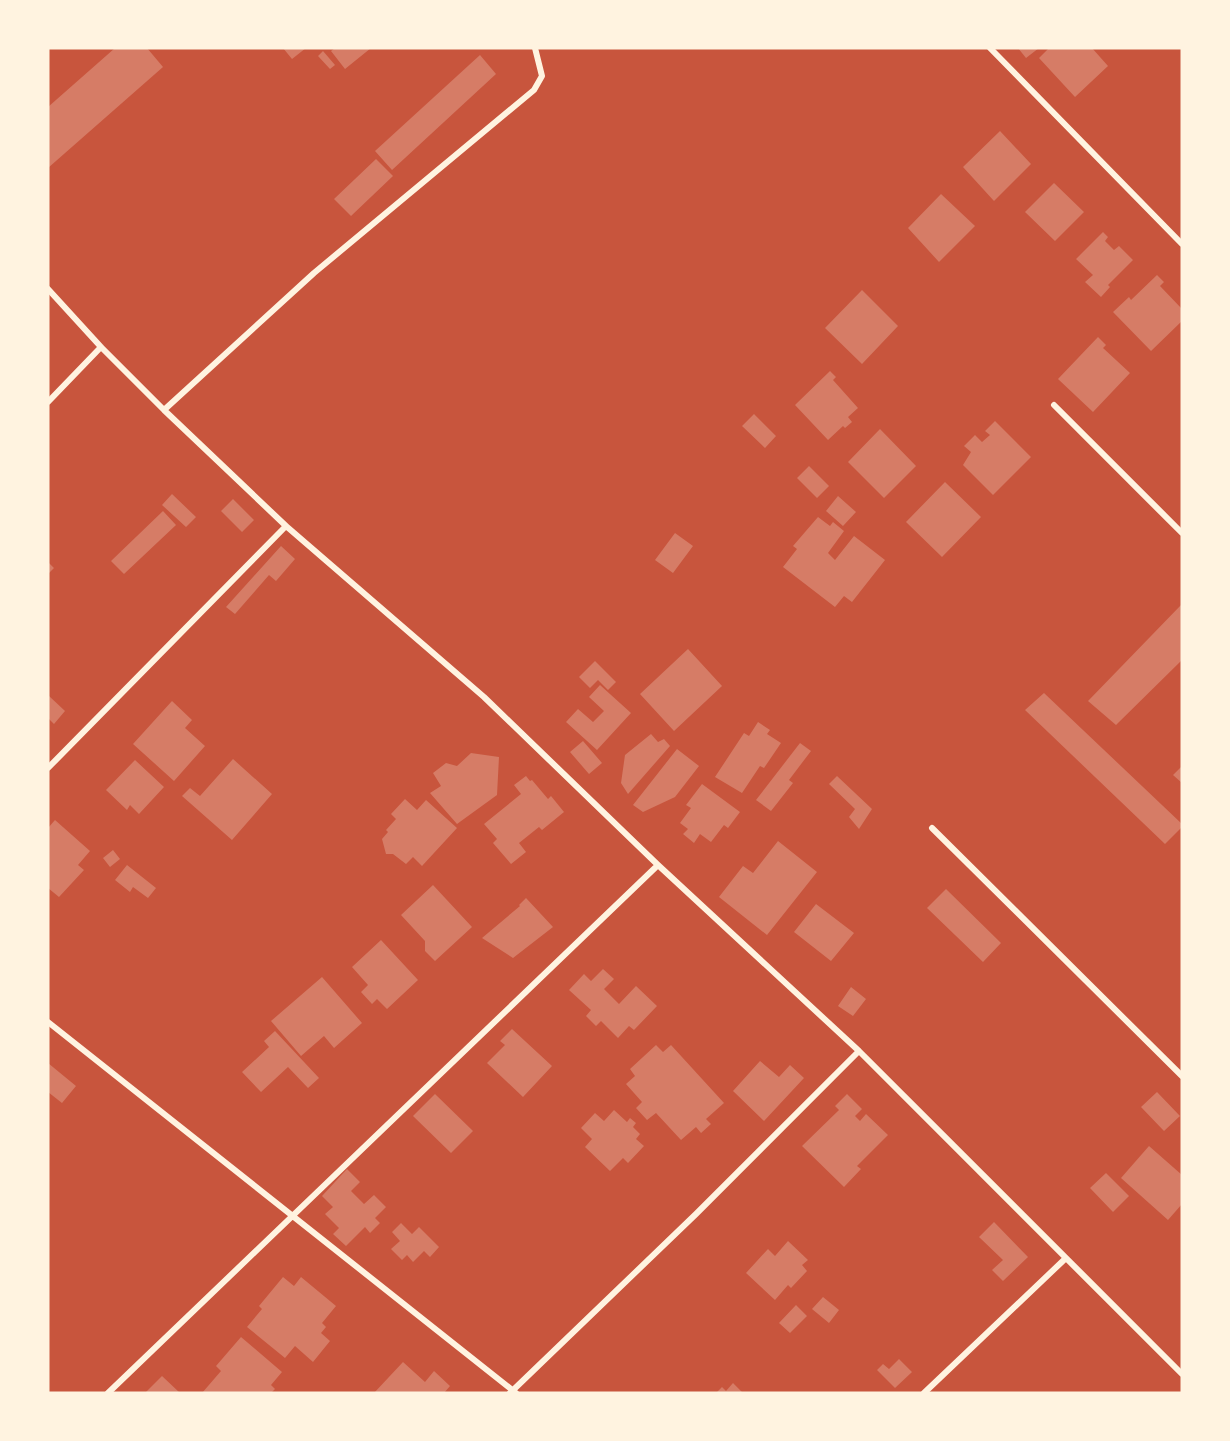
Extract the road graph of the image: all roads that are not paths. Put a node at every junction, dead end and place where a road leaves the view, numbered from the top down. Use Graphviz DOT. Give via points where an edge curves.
graph roads {
  1 [pos="535,48"];
  2 [pos="990,48"];
  3 [pos="1182,244"];
  4 [pos="48,289"];
  5 [pos="101,347"];
  6 [pos="48,402"];
  7 [pos="1054,405"];
  8 [pos="164,410"];
  9 [pos="286,526"];
  10 [pos="1182,533"];
  11 [pos="48,768"];
  12 [pos="933,828"];
  13 [pos="658,866"];
  14 [pos="48,1022"];
  15 [pos="859,1051"];
  16 [pos="1182,1076"];
  17 [pos="293,1216"];
  18 [pos="1066,1257"];
  19 [pos="1182,1374"];
  20 [pos="513,1392"];
  21 [pos="108,1393"];
  22 [pos="924,1393"];
  1 -- 8 [label="street" via="542,76 534,90 314,273"];
  2 -- 3 [label="street"];
  4 -- 5 [label="street"];
  5 -- 6 [label="street"];
  5 -- 8 [label="street"];
  7 -- 10 [label="street"];
  8 -- 9 [label="street"];
  9 -- 11 [label="street"];
  9 -- 13 [label="street" via="484,697"];
  12 -- 16 [label="street"];
  13 -- 15 [label="street"];
  13 -- 17 [label="street"];
  14 -- 17 [label="street"];
  15 -- 18 [label="street"];
  15 -- 20 [label="street"];
  17 -- 20 [label="street"];
  17 -- 21 [label="street"];
  18 -- 19 [label="street"];
  18 -- 22 [label="street"];
}
